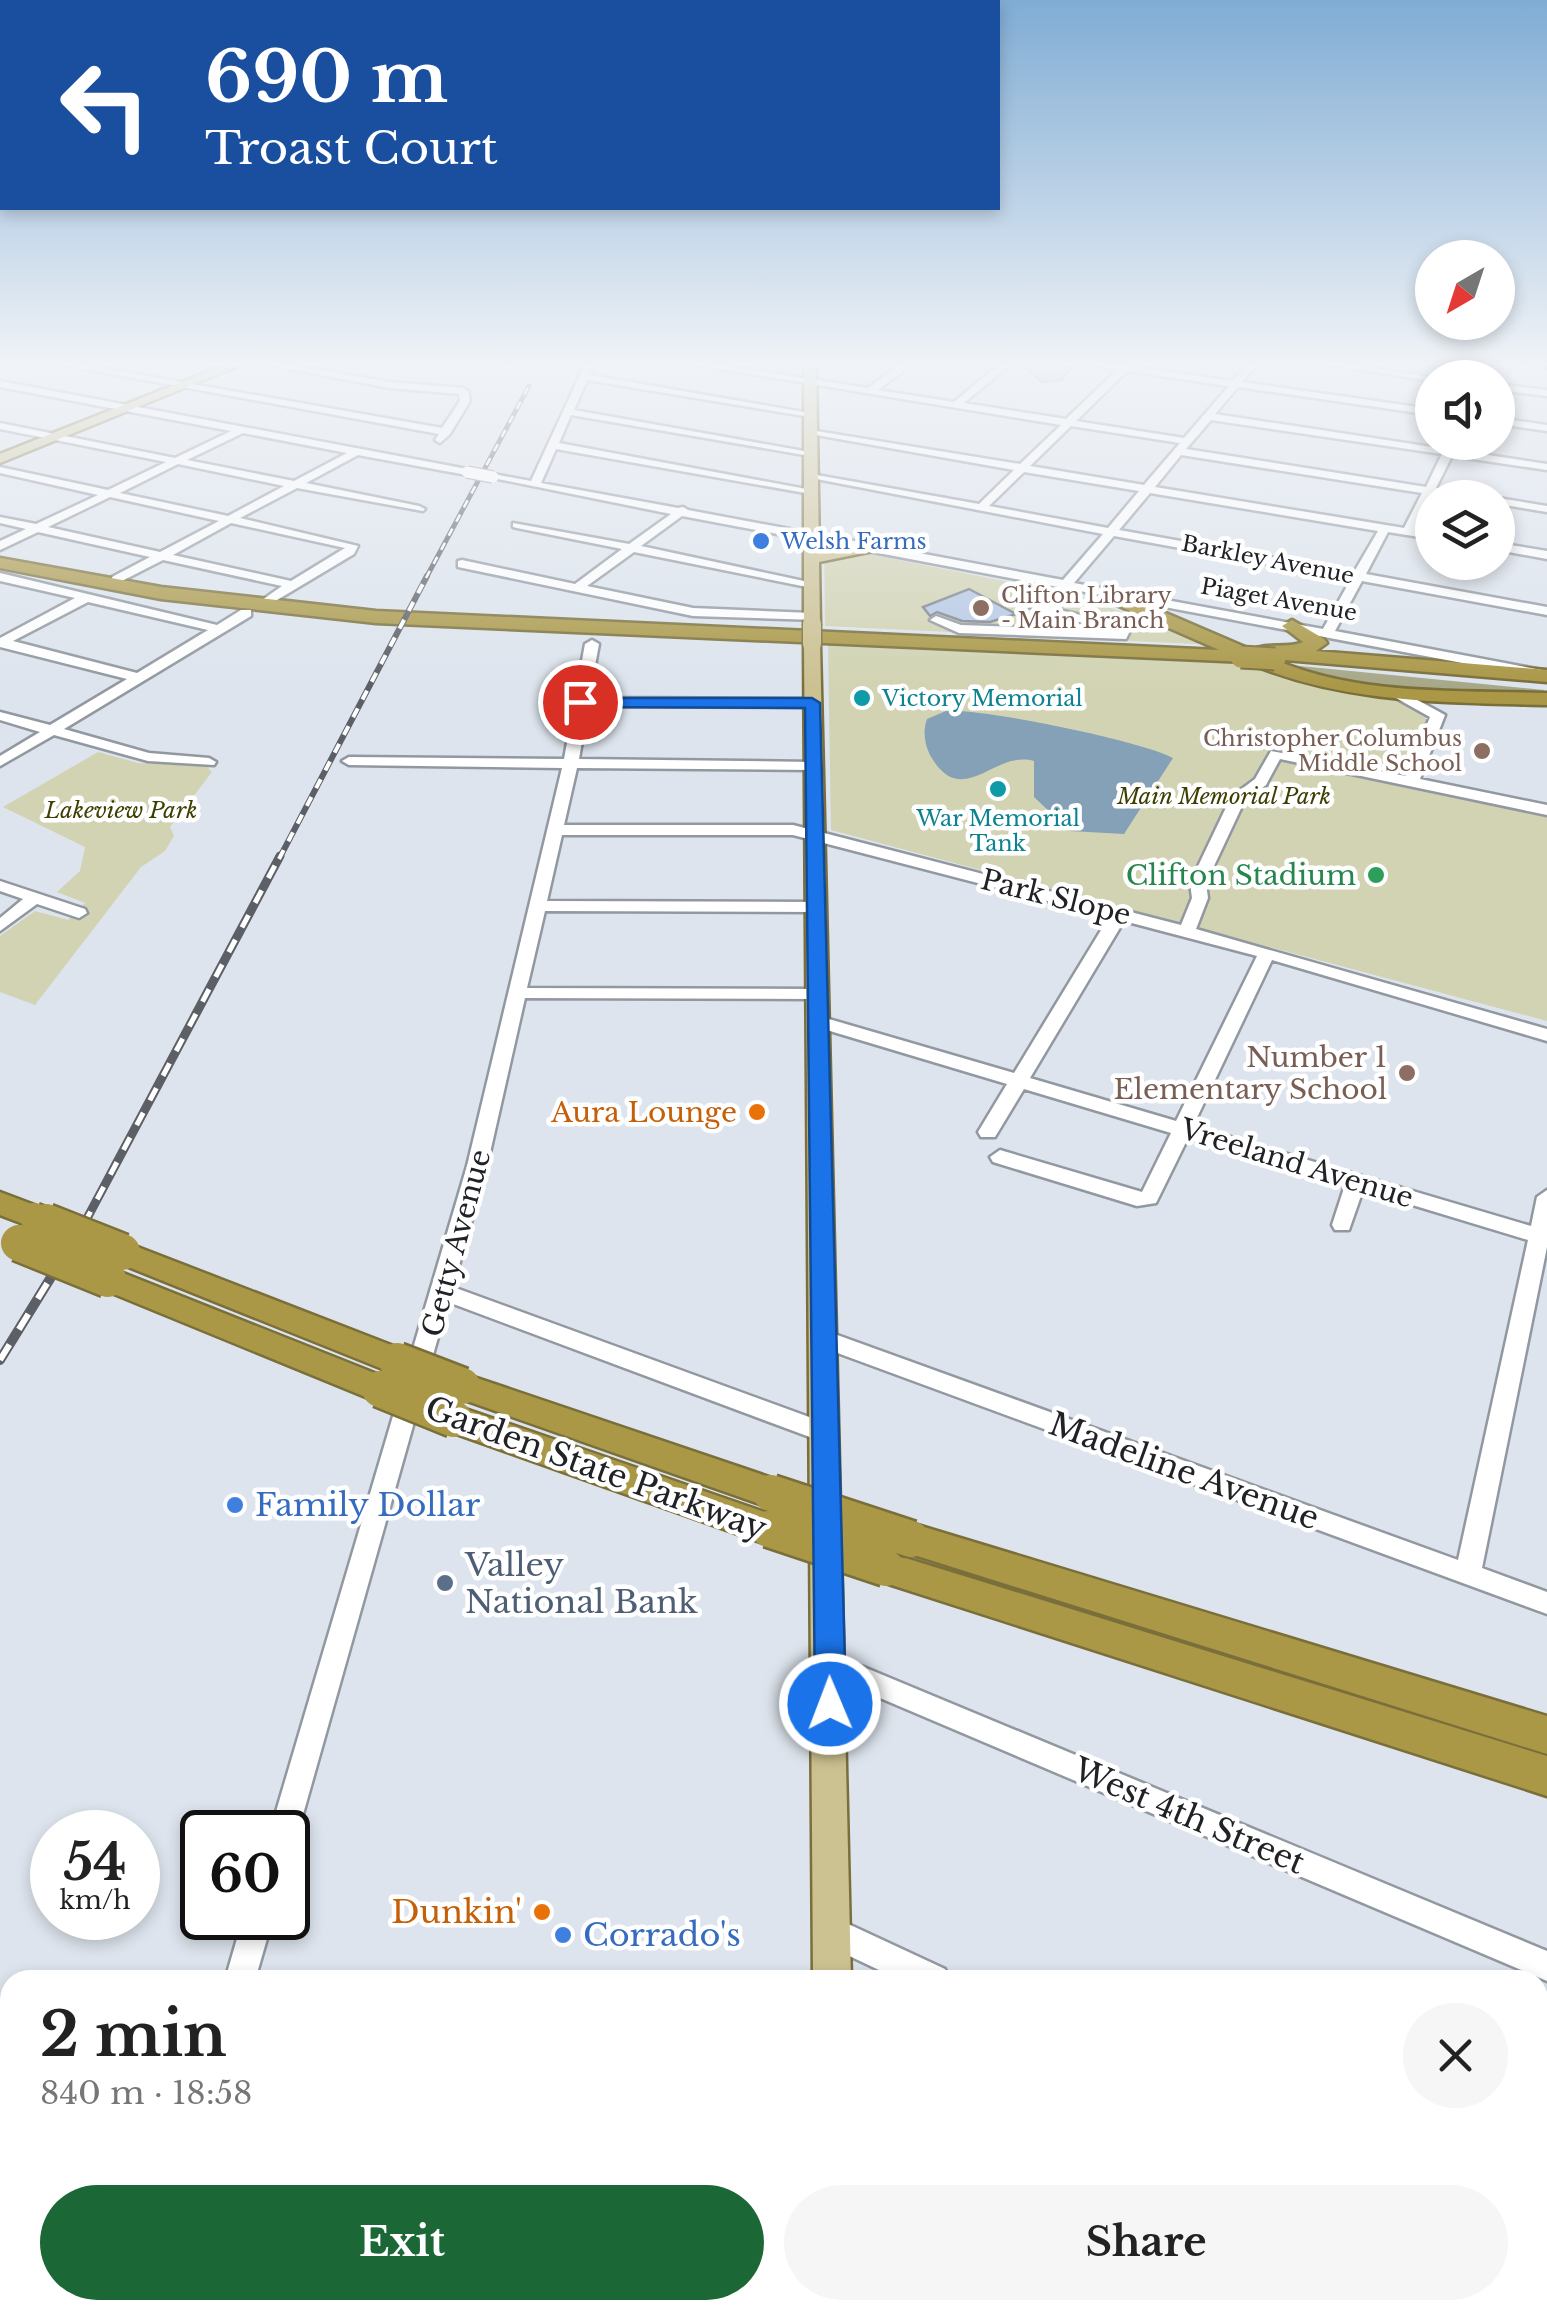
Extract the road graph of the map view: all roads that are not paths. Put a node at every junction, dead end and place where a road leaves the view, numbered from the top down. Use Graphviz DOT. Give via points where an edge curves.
graph roads {
  1 [pos="1,470"];
  2 [pos="158,470"];
  3 [pos="223,470"];
  4 [pos="322,470"];
  5 [pos="457,470"];
  6 [pos="542,470"];
  7 [pos="719,470"];
  8 [pos="811,470"];
  9 [pos="1020,470"];
  10 [pos="1035,470"];
  11 [pos="1161,470"];
  12 [pos="1318,470"];
  13 [pos="535,483"];
  14 [pos="811,484"];
  15 [pos="295,485"];
  16 [pos="1415,488"];
  17 [pos="1144,489"];
  18 [pos="110,494"];
  19 [pos="1515,503"];
  20 [pos="982,507"];
  21 [pos="1547,508"];
  22 [pos="419,509"];
  23 [pos="683,510"];
  24 [pos="1415,517"];
  25 [pos="230,519"];
  26 [pos="0,520"];
  27 [pos="518,524"];
  28 [pos="37,528"];
  29 [pos="1385,528"];
  30 [pos="1109,530"];
  31 [pos="1408,532"];
  32 [pos="1415,533"];
  33 [pos="812,536"];
  34 [pos="0,546"];
  35 [pos="632,548"];
  36 [pos="876,549"];
  37 [pos="1515,549"];
  38 [pos="1547,555"];
  39 [pos="161,556"];
  40 [pos="812,559"];
  41 [pos="0,560"];
  42 [pos="462,564"];
  43 [pos="1358,576"];
  44 [pos="0,577"];
  45 [pos="116,580"];
  46 [pos="812,584"];
  47 [pos="294,585"];
  48 [pos="1062,586"];
  49 [pos="577,588"];
  50 [pos="87,597"];
  51 [pos="1115,598"];
  52 [pos="268,603"];
  53 [pos="1078,608"];
  54 [pos="1051,611"];
  55 [pos="1547,611"];
  56 [pos="246,613"];
  57 [pos="936,620"];
  58 [pos="812,621"];
  59 [pos="1292,626"];
  60 [pos="219,629"];
  61 [pos="1125,629"];
  62 [pos="1054,632"];
  63 [pos="1141,632"];
  64 [pos="1327,633"];
  65 [pos="0,643"];
  66 [pos="592,644"];
  67 [pos="1258,655"];
  68 [pos="1547,676"];
  69 [pos="139,678"];
  70 [pos="1547,685"];
  71 [pos="1401,695"];
  72 [pos="1463,697"];
  73 [pos="1547,699"];
  74 [pos="580,702"];
  75 [pos="812,703"];
  76 [pos="1438,715"];
  77 [pos="0,716"];
  78 [pos="52,730"];
  79 [pos="349,760"];
  80 [pos="0,762"];
  81 [pos="210,762"];
  82 [pos="571,762"];
  83 [pos="813,766"];
  84 [pos="1411,782"];
  85 [pos="1547,810"];
  86 [pos="554,830"];
  87 [pos="813,835"];
  88 [pos="0,886"];
  89 [pos="34,898"];
  90 [pos="538,906"];
  91 [pos="814,907"];
  92 [pos="1120,913"];
  93 [pos="78,914"];
  94 [pos="0,926"];
  95 [pos="1188,932"];
  96 [pos="1267,952"];
  97 [pos="519,993"];
  98 [pos="816,994"];
  99 [pos="816,1021"];
  100 [pos="1547,1035"];
  101 [pos="1019,1080"];
  102 [pos="1181,1128"];
  103 [pos="988,1132"];
  104 [pos="1000,1157"];
  105 [pos="1356,1181"];
  106 [pos="1547,1197"];
  107 [pos="0,1203"];
  108 [pos="1342,1225"];
  109 [pos="18,1231"];
  110 [pos="1543,1236"];
  111 [pos="444,1292"];
  112 [pos="821,1338"];
  113 [pos="823,1432"];
  114 [pos="899,1554"];
  115 [pos="1468,1574"];
  116 [pos="1547,1603"];
  117 [pos="830,1666"];
  118 [pos="1547,1735"];
  119 [pos="1547,1776"];
  120 [pos="291,1810"];
  121 [pos="831,1930"];
  122 [pos="252,1940"];
  123 [pos="1547,1966"];
  124 [pos="244,1970"];
  125 [pos="832,1970"];
  126 [pos="913,1970"];
  1 -- 18 [label="street"];
  2 -- 18 [label="street"];
  3 -- 15 [label="street"];
  4 -- 15 [label="street"];
  5 -- 13 [label="street, Piaget Avenue, bridge"];
  6 -- 13 [label="street"];
  7 -- 14 [label="street, Barkley Avenue"];
  8 -- 14 [label="main road"];
  9 -- 20 [label="street"];
  10 -- 17 [label="street"];
  11 -- 17 [label="street"];
  12 -- 16 [label="street"];
  13 -- 23 [label="street, Piaget Avenue"];
  14 -- 20 [label="street, Barkley Avenue"];
  14 -- 33 [label="main road"];
  15 -- 22 [label="street"];
  15 -- 25 [label="street"];
  17 -- 29 [label="street"];
  17 -- 30 [label="street"];
  18 -- 25 [label="street"];
  18 -- 28 [label="street"];
  19 -- 21 [label="street"];
  20 -- 30 [label="street, Barkley Avenue"];
  23 -- 33 [label="street, Piaget Avenue"];
  23 -- 35 [label="street"];
  24 -- 31 [label="street"];
  25 -- 39 [label="street"];
  25 -- 47 [label="street" via="352,546"];
  26 -- 28 [label="street"];
  27 -- 35 [label="street"];
  28 -- 34 [label="street"];
  28 -- 39 [label="street"];
  29 -- 31 [label="street"];
  29 -- 43 [label="street"];
  30 -- 43 [label="street, Barkley Avenue"];
  30 -- 48 [label="street"];
  31 -- 32 [label="street"];
  33 -- 36 [label="street, Piaget Avenue"];
  33 -- 40 [label="main road"];
  35 -- 46 [label="street"];
  35 -- 49 [label="street"];
  36 -- 40 [label="main road"];
  36 -- 48 [label="street, Piaget Avenue"];
  37 -- 38 [label="street"];
  39 -- 45 [label="street"];
  39 -- 47 [label="street"];
  40 -- 46 [label="main road"];
  41 -- 45 [label="highway"];
  41 -- 52 [label="highway" via="105,584"];
  42 -- 49 [label="street"];
  43 -- 55 [label="street, Barkley Avenue"];
  43 -- 64 [label="street"];
  44 -- 50 [label="street"];
  45 -- 52 [label="highway"];
  46 -- 58 [label="main road"];
  47 -- 52 [label="street"];
  48 -- 51 [label="street, Piaget Avenue"];
  48 -- 54 [label="street"];
  49 -- 58 [label="street" via="693,612"];
  50 -- 60 [label="street"];
  50 -- 65 [label="street"];
  51 -- 59 [label="street, Piaget Avenue"];
  51 -- 71 [label="highway" via="1314,682"];
  52 -- 56 [label="highway"];
  52 -- 67 [label="highway" via="454,622"];
  53 -- 61 [label="street" via="1128,624"];
  54 -- 61 [label="street"];
  54 -- 62 [label="street"];
  56 -- 60 [label="street"];
  57 -- 62 [label="street" via="959,629"];
  58 -- 75 [label="main road, bridge"];
  59 -- 64 [label="street, Piaget Avenue"];
  59 -- 67 [label="highway" via="1316,643"];
  60 -- 69 [label="street"];
  61 -- 62 [label="street" via="1120,636"];
  61 -- 63 [label="street"];
  64 -- 68 [label="street, Piaget Avenue"];
  65 -- 69 [label="street"];
  66 -- 74 [label="street, Getty Avenue"];
  67 -- 68 [label="highway"];
  67 -- 70 [label="highway"];
  69 -- 78 [label="street"];
  71 -- 72 [label="highway"];
  71 -- 76 [label="street"];
  72 -- 73 [label="highway"];
  72 -- 76 [label="street"];
  74 -- 75 [label="street"];
  74 -- 82 [label="street, Getty Avenue"];
  75 -- 83 [label="main road"];
  76 -- 84 [label="street"];
  77 -- 78 [label="street"];
  78 -- 80 [label="street"];
  78 -- 81 [label="street" via="148,757"];
  79 -- 82 [label="street"];
  82 -- 83 [label="street"];
  82 -- 86 [label="street, Getty Avenue"];
  83 -- 87 [label="main road"];
  84 -- 85 [label="street"];
  84 -- 95 [label="street" via="1276,754 1261,782 1239,796 1198,882 1200,898"];
  86 -- 87 [label="street, Park Slope"];
  86 -- 90 [label="street, Getty Avenue"];
  87 -- 91 [label="main road"];
  87 -- 92 [label="street, Park Slope"];
  88 -- 89 [label="street"];
  89 -- 93 [label="street"];
  89 -- 94 [label="street"];
  90 -- 91 [label="street"];
  90 -- 97 [label="street, Getty Avenue"];
  91 -- 98 [label="main road"];
  92 -- 95 [label="street, Park Slope"];
  92 -- 101 [label="street"];
  95 -- 96 [label="street, Park Slope"];
  96 -- 100 [label="street, Park Slope"];
  96 -- 102 [label="street"];
  97 -- 98 [label="street"];
  97 -- 111 [label="street, Getty Avenue"];
  98 -- 99 [label="main road"];
  99 -- 101 [label="street, Vreeland Avenue"];
  99 -- 112 [label="main road"];
  101 -- 102 [label="street, Vreeland Avenue"];
  101 -- 103 [label="street"];
  102 -- 104 [label="street" via="1149,1198"];
  102 -- 105 [label="street, Vreeland Avenue"];
  105 -- 108 [label="street"];
  105 -- 110 [label="street, Vreeland Avenue"];
  106 -- 110 [label="street"];
  107 -- 109 [label="highway, Garden State Parkway"];
  109 -- 114 [label="highway, Garden State Parkway, bridge" via="458,1402"];
  110 -- 115 [label="street"];
  111 -- 113 [label="street"];
  111 -- 120 [label="street, Getty Avenue"];
  112 -- 113 [label="main road"];
  112 -- 115 [label="street, Madeline Avenue"];
  113 -- 117 [label="main road"];
  114 -- 118 [label="highway, Garden State Parkway"];
  114 -- 119 [label="highway, Garden State Parkway"];
  115 -- 116 [label="street, Madeline Avenue"];
  117 -- 121 [label="main road"];
  117 -- 123 [label="street, West 4th Street"];
  121 -- 125 [label="main road"];
  121 -- 126 [label="street"];
  122 -- 124 [label="street"];
}
